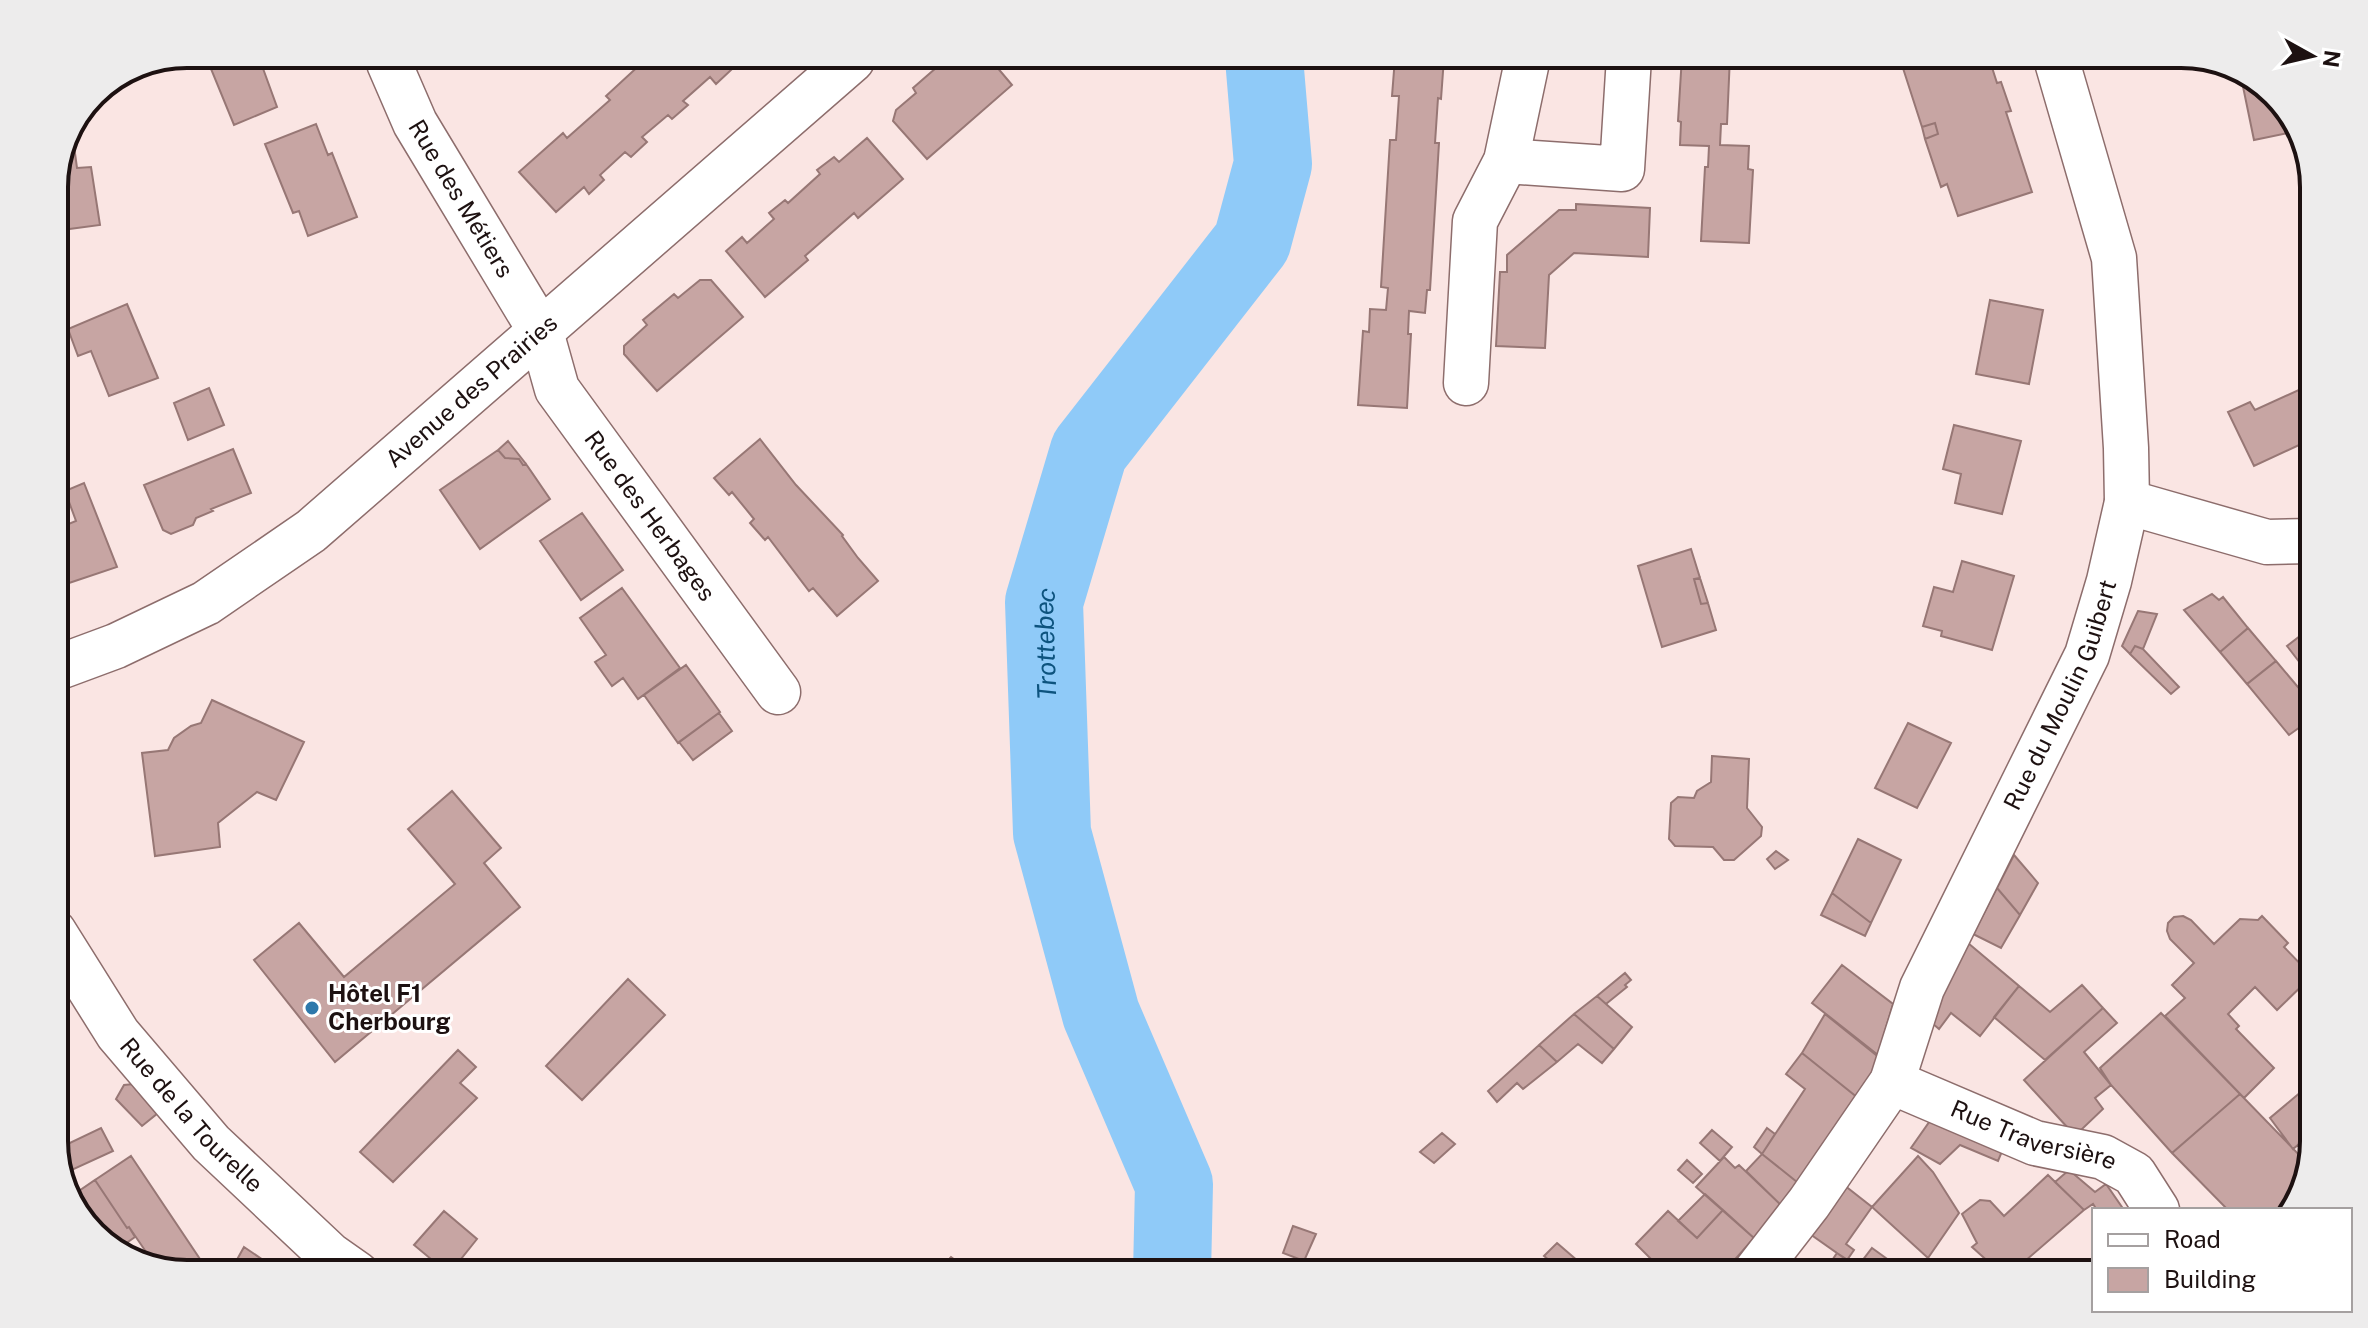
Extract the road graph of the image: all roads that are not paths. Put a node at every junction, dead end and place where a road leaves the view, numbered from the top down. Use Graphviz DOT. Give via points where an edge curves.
graph roads {
  1 [pos="391,68"];
  2 [pos="843,68"];
  3 [pos="1526,68"];
  4 [pos="1628,68"];
  5 [pos="2059,68"];
  6 [pos="1506,161"];
  7 [pos="541,332"];
  8 [pos="1466,383"];
  9 [pos="2127,502"];
  10 [pos="2300,541"];
  11 [pos="68,664"];
  12 [pos="778,692"];
  13 [pos="68,954"];
  14 [pos="1892,1082"];
  15 [pos="2156,1208"];
  16 [pos="325,1260"];
  17 [pos="1765,1260"];
  1 -- 7 [label="street, Rue des Métiers" via="415,123"];
  2 -- 7 [label="street, Avenue des Prairies"];
  3 -- 6 [label="street"];
  4 -- 6 [label="street" via="1622,169"];
  5 -- 9 [label="street, Rue du Moulin Guibert" via="2114,258"];
  6 -- 8 [label="street" via="1475,221"];
  7 -- 11 [label="street, Avenue des Prairies" via="311,531 206,603"];
  7 -- 12 [label="street, Rue des Herbages" via="557,389"];
  9 -- 10 [label="street" via="2267,542"];
  9 -- 14 [label="street, Rue du Moulin Guibert" via="2087,655 1922,988"];
  13 -- 16 [label="street, Rue de la Tourelle" via="118,1034 211,1143"];
  14 -- 15 [label="street, Rue Traversière" via="2035,1143 2103,1157 2134,1174"];
  14 -- 17 [label="street, Rue du Moulin Guibert"];
}
